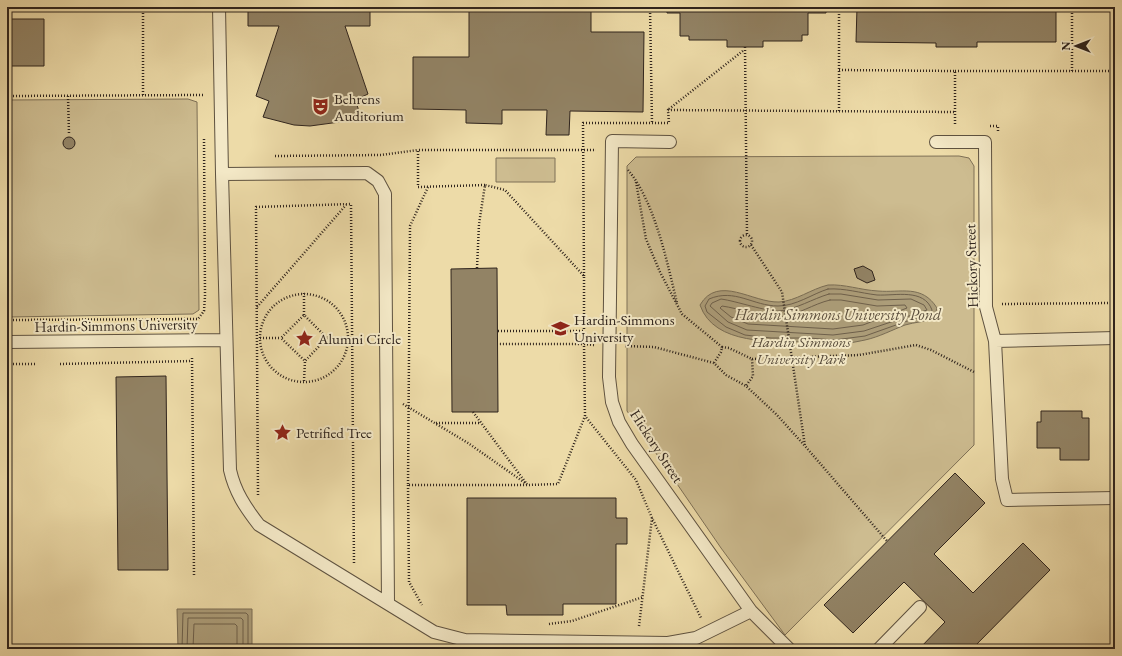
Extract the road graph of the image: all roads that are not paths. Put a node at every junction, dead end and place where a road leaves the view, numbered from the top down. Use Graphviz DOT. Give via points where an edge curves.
graph roads {
  1 [pos="219,7"];
  2 [pos="670,142"];
  3 [pos="936,142"];
  4 [pos="222,174"];
  5 [pos="1115,338"];
  6 [pos="226,340"];
  7 [pos="995,341"];
  8 [pos="7,342"];
  9 [pos="1115,498"];
  10 [pos="388,603"];
  11 [pos="920,607"];
  12 [pos="751,611"];
  13 [pos="619,646"];
  14 [pos="789,649"];
  15 [pos="879,649"];
  1 -- 4 [label="lane"];
  2 -- 12 [label="lane, Hickory Street" via="612,141 609,377 612,402 619,422 632,444"];
  3 -- 7 [label="lane, Hickory Street" via="985,142 986,307"];
  4 -- 6 [label="lane"];
  4 -- 10 [label="lane" via="367,173 378,181 385,194"];
  5 -- 7 [label="lane"];
  6 -- 8 [label="lane, Hardin-Simmons University"];
  6 -- 10 [label="lane" via="230,470 234,487 244,507 259,525"];
  7 -- 9 [label="lane" via="1002,479 1007,500"];
  10 -- 13 [label="lane" via="434,632 465,640"];
  11 -- 15 [label="lane"];
  12 -- 13 [label="lane" via="696,638 668,643"];
  12 -- 14 [label="lane, Hickory Street"];
}
